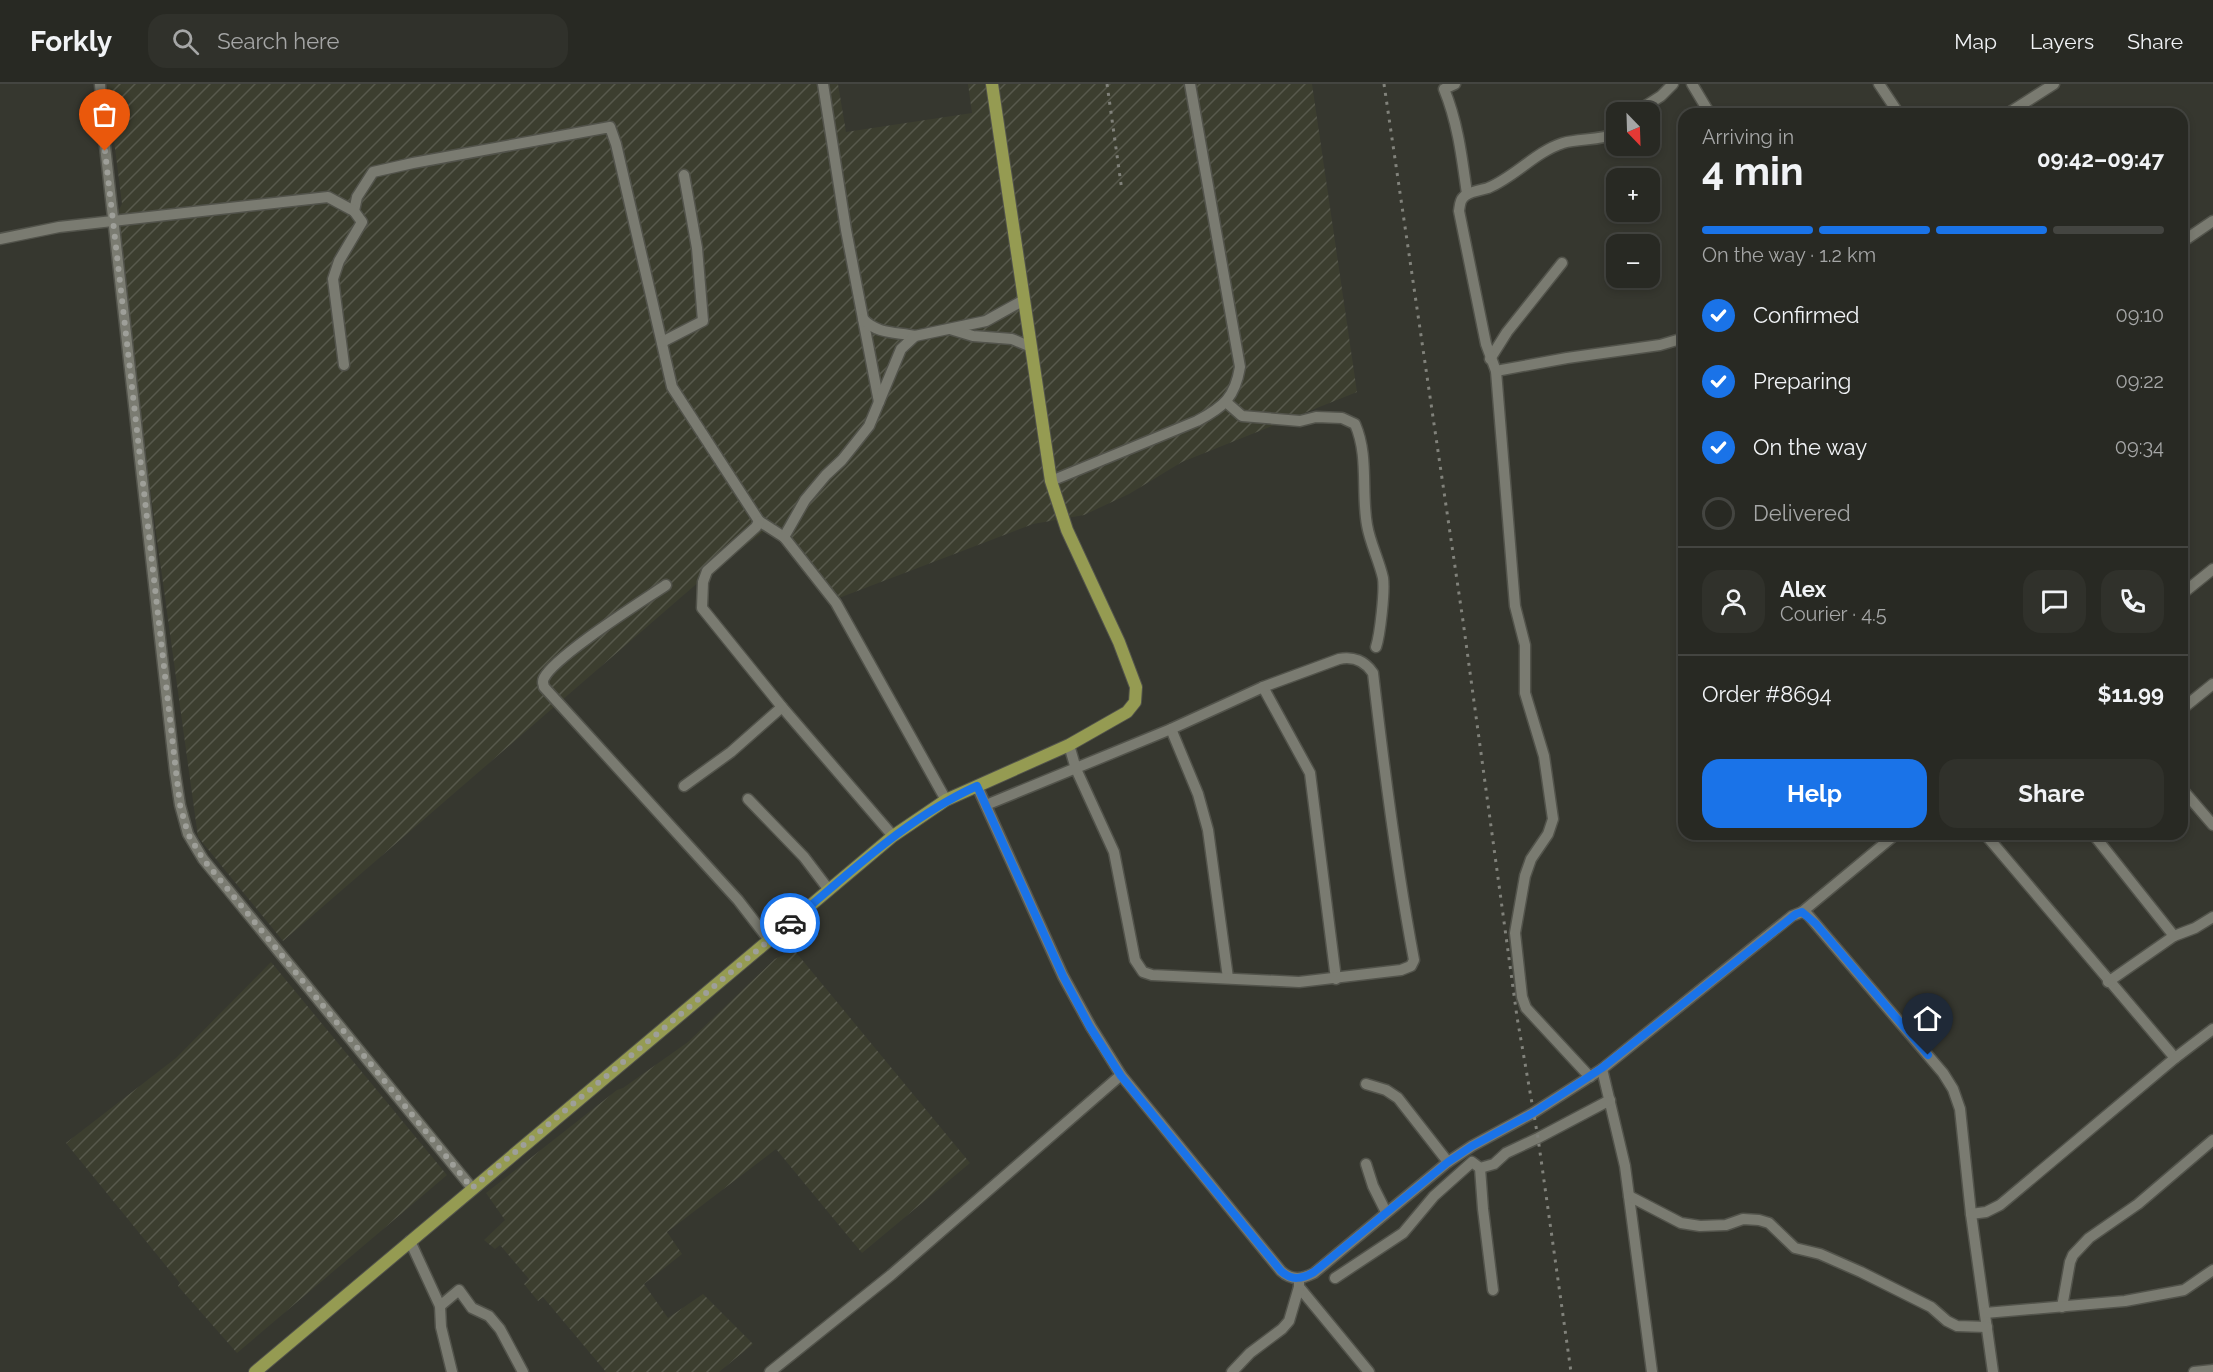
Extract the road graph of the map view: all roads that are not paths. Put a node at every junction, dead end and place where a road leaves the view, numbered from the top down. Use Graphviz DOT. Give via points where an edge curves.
graph roads {
  1 [pos="100,84"];
  2 [pos="822,84"];
  3 [pos="992,84"];
  4 [pos="1190,84"];
  5 [pos="1455,84"];
  6 [pos="1673,84"];
  7 [pos="1692,84"];
  8 [pos="1879,84"];
  9 [pos="2050,85"];
  10 [pos="1442,87"];
  11 [pos="1652,102"];
  12 [pos="1706,108"];
  13 [pos="1895,108"];
  14 [pos="2016,108"];
  15 [pos="1606,137"];
  16 [pos="684,175"];
  17 [pos="1467,194"];
  18 [pos="354,211"];
  19 [pos="113,220"];
  20 [pos="2213,221"];
  21 [pos="2188,238"];
  22 [pos="0,239"];
  23 [pos="1562,263"];
  24 [pos="1024,300"];
  25 [pos="862,317"];
  26 [pos="948,328"];
  27 [pos="915,336"];
  28 [pos="1678,340"];
  29 [pos="662,342"];
  30 [pos="1031,347"];
  31 [pos="1490,359"];
  32 [pos="344,365"];
  33 [pos="1496,371"];
  34 [pos="879,402"];
  35 [pos="1226,402"];
  36 [pos="1051,481"];
  37 [pos="759,521"];
  38 [pos="784,537"];
  39 [pos="2213,569"];
  40 [pos="666,585"];
  41 [pos="2188,589"];
  42 [pos="1376,647"];
  43 [pos="2213,684"];
  44 [pos="1263,687"];
  45 [pos="2200,694"];
  46 [pos="2213,699"];
  47 [pos="2188,704"];
  48 [pos="782,707"];
  49 [pos="1171,729"];
  50 [pos="1069,745"];
  51 [pos="1076,769"];
  52 [pos="684,786"];
  53 [pos="977,786"];
  54 [pos="2188,796"];
  55 [pos="748,799"];
  56 [pos="946,800"];
  57 [pos="986,805"];
  58 [pos="2213,825"];
  59 [pos="893,836"];
  60 [pos="1889,840"];
  61 [pos="1990,840"];
  62 [pos="2098,840"];
  63 [pos="829,890"];
  64 [pos="1802,912"];
  65 [pos="2213,917"];
  66 [pos="2174,936"];
  67 [pos="769,940"];
  68 [pos="1228,978"];
  69 [pos="1336,979"];
  70 [pos="2108,982"];
  71 [pos="2213,1029"];
  72 [pos="2175,1058"];
  73 [pos="1602,1068"];
  74 [pos="1121,1076"];
  75 [pos="1590,1077"];
  76 [pos="1366,1084"];
  77 [pos="1610,1100"];
  78 [pos="2211,1147"];
  79 [pos="1448,1162"];
  80 [pos="1366,1164"];
  81 [pos="1480,1168"];
  82 [pos="472,1188"];
  83 [pos="1629,1196"];
  84 [pos="1386,1212"];
  85 [pos="1971,1214"];
  86 [pos="410,1240"];
  87 [pos="2213,1270"];
  88 [pos="1335,1278"];
  89 [pos="1299,1283"];
  90 [pos="1493,1290"];
  91 [pos="440,1306"];
  92 [pos="2062,1307"];
  93 [pos="1985,1313"];
  94 [pos="1987,1327"];
  95 [pos="2211,1371"];
  96 [pos="255,1372"];
  97 [pos="452,1372"];
  98 [pos="523,1372"];
  99 [pos="770,1372"];
  100 [pos="1232,1372"];
  101 [pos="1368,1372"];
  102 [pos="1652,1372"];
  103 [pos="1993,1372"];
  104 [pos="2194,1372"];
  1 -- 19 [label="street"];
  2 -- 25 [label="street"];
  3 -- 24 [label="main road"];
  4 -- 35 [label="street" via="1240,367 1238,381"];
  5 -- 10 [label="street"];
  6 -- 11 [label="street"];
  7 -- 12 [label="street"];
  8 -- 13 [label="street"];
  9 -- 14 [label="street"];
  10 -- 17 [label="street" via="1461,144"];
  15 -- 17 [label="street" via="1558,145 1508,179"];
  16 -- 29 [label="street" via="697,248 703,321"];
  17 -- 31 [label="street" via="1459,211"];
  18 -- 19 [label="street" via="328,197"];
  18 -- 29 [label="street" via="357,197 373,172 610,127"];
  18 -- 32 [label="street" via="362,222 333,279"];
  19 -- 22 [label="street"];
  19 -- 82 [label="street" via="177,783 188,834 209,867"];
  20 -- 21 [label="street"];
  23 -- 31 [label="street"];
  24 -- 26 [label="street" via="986,321"];
  24 -- 30 [label="main road"];
  25 -- 27 [label="street" via="882,332"];
  25 -- 34 [label="street"];
  26 -- 27 [label="street"];
  26 -- 30 [label="street" via="973,336 1012,339"];
  27 -- 34 [label="street" via="901,349"];
  28 -- 33 [label="street"];
  29 -- 37 [label="street" via="672,387"];
  30 -- 36 [label="main road"];
  31 -- 33 [label="street"];
  33 -- 75 [label="street" via="1515,606 1525,645 1525,693 1544,756 1553,819 1525,876 1515,933 1522,997 1526,1008"];
  34 -- 38 [label="street" via="870,426 805,500"];
  35 -- 36 [label="street" via="1197,421"];
  35 -- 42 [label="street" via="1242,416 1300,421 1342,418 1355,424 1360,435 1367,525 1383,580"];
  36 -- 50 [label="main road" via="1067,530 1136,687 1135,702 1127,712"];
  37 -- 38 [label="street"];
  37 -- 48 [label="street" via="707,571 702,608"];
  38 -- 56 [label="street" via="836,603"];
  39 -- 41 [label="street"];
  40 -- 67 [label="street" via="566,655 544,676 544,687 738,900"];
  43 -- 45 [label="street"];
  44 -- 49 [label="street"];
  44 -- 69 [label="street" via="1310,773"];
  44 -- 69 [label="street" via="1348,657 1374,673 1383,764 1414,960 1401,970"];
  45 -- 46 [label="street"];
  45 -- 47 [label="street"];
  48 -- 52 [label="street" via="731,752"];
  48 -- 59 [label="street"];
  49 -- 51 [label="street"];
  49 -- 68 [label="street" via="1208,830"];
  50 -- 51 [label="street"];
  50 -- 53 [label="main road"];
  51 -- 57 [label="street"];
  51 -- 68 [label="street" via="1114,852 1135,960 1143,972"];
  53 -- 56 [label="main road"];
  53 -- 57 [label="street"];
  54 -- 58 [label="street"];
  55 -- 63 [label="street" via="804,856"];
  56 -- 59 [label="main road"];
  57 -- 74 [label="street" via="1063,976"];
  59 -- 63 [label="main road"];
  60 -- 64 [label="street"];
  61 -- 70 [label="street"];
  62 -- 66 [label="street"];
  63 -- 67 [label="main road"];
  64 -- 73 [label="street"];
  64 -- 85 [label="street" via="1948,1081 1960,1109"];
  65 -- 66 [label="street"];
  66 -- 70 [label="street"];
  67 -- 82 [label="main road"];
  68 -- 69 [label="street" via="1299,982"];
  70 -- 72 [label="street"];
  71 -- 72 [label="street"];
  72 -- 85 [label="street" via="2000,1205"];
  73 -- 75 [label="street"];
  73 -- 77 [label="street"];
  74 -- 89 [label="street" via="1281,1271"];
  74 -- 99 [label="street" via="891,1275"];
  75 -- 79 [label="street"];
  76 -- 79 [label="street" via="1398,1098"];
  77 -- 81 [label="street"];
  77 -- 83 [label="street"];
  78 -- 92 [label="street" via="2082,1245 2070,1262"];
  79 -- 84 [label="street"];
  80 -- 84 [label="street"];
  81 -- 88 [label="street" via="1472,1162 1403,1233"];
  81 -- 90 [label="street"];
  82 -- 86 [label="main road"];
  83 -- 94 [label="street" via="1681,1223 1726,1225 1743,1219 1769,1223 1796,1248 1861,1272 1930,1307 1957,1326"];
  83 -- 102 [label="street"];
  84 -- 89 [label="street"];
  85 -- 93 [label="street"];
  86 -- 91 [label="street"];
  86 -- 96 [label="main road"];
  87 -- 92 [label="street" via="2184,1290"];
  89 -- 100 [label="street" via="1289,1321"];
  89 -- 101 [label="street"];
  91 -- 97 [label="street"];
  91 -- 98 [label="street" via="459,1290 472,1308 489,1316 500,1329"];
  92 -- 93 [label="street"];
  93 -- 94 [label="street"];
  94 -- 103 [label="street"];
  95 -- 104 [label="street"];
}
